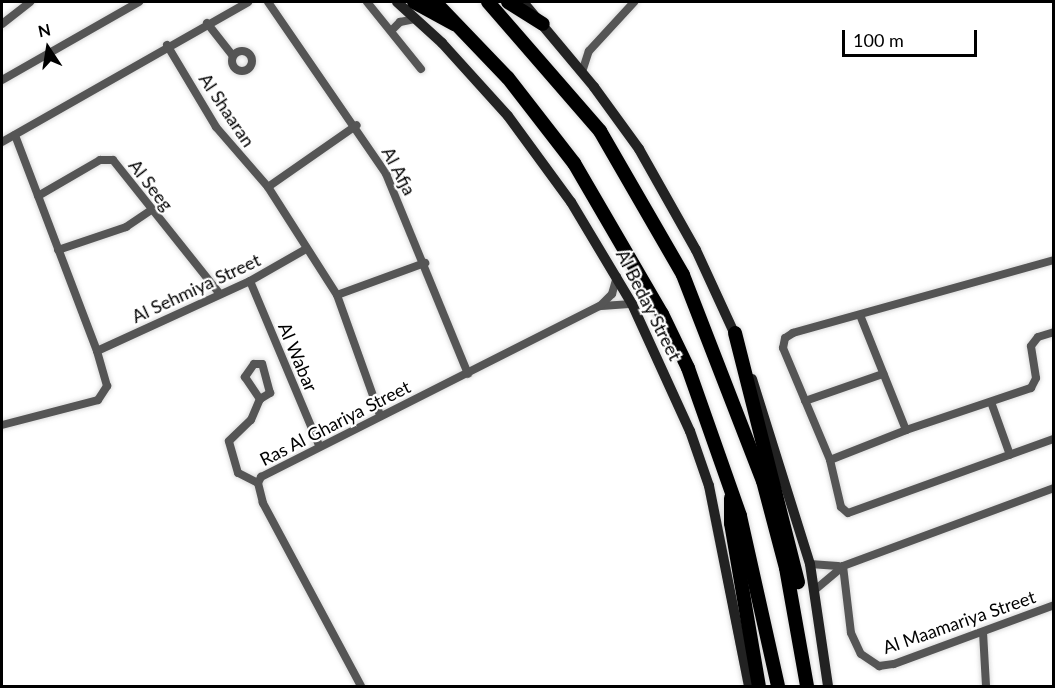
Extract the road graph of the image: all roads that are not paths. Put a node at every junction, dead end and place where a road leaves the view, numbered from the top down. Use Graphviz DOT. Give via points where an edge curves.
graph roads {
  1 [pos="30,2"];
  2 [pos="139,2"];
  3 [pos="248,2"];
  4 [pos="268,2"];
  5 [pos="368,2"];
  6 [pos="435,2"];
  7 [pos="488,2"];
  8 [pos="507,2"];
  9 [pos="523,2"];
  10 [pos="634,2"];
  11 [pos="405,3"];
  12 [pos="416,19"];
  13 [pos="400,22"];
  14 [pos="207,23"];
  15 [pos="2,24"];
  16 [pos="543,24"];
  17 [pos="457,25"];
  18 [pos="393,29"];
  19 [pos="167,45"];
  20 [pos="233,56"];
  21 [pos="420,69"];
  22 [pos="582,72"];
  23 [pos="2,81"];
  24 [pos="357,125"];
  25 [pos="15,135"];
  26 [pos="2,142"];
  27 [pos="268,187"];
  28 [pos="38,196"];
  29 [pos="151,210"];
  30 [pos="306,249"];
  31 [pos="58,250"];
  32 [pos="1053,260"];
  33 [pos="425,263"];
  34 [pos="616,278"];
  35 [pos="250,281"];
  36 [pos="220,294"];
  37 [pos="338,295"];
  38 [pos="632,304"];
  39 [pos="600,306"];
  40 [pos="860,315"];
  41 [pos="1053,332"];
  42 [pos="735,333"];
  43 [pos="97,351"];
  44 [pos="468,374"];
  45 [pos="883,374"];
  46 [pos="260,399"];
  47 [pos="805,401"];
  48 [pos="991,402"];
  49 [pos="380,415"];
  50 [pos="2,422"];
  51 [pos="906,429"];
  52 [pos="1053,439"];
  53 [pos="320,445"];
  54 [pos="1010,455"];
  55 [pos="830,460"];
  56 [pos="258,483"];
  57 [pos="1053,488"];
  58 [pos="732,490"];
  59 [pos="810,564"];
  60 [pos="843,566"];
  61 [pos="816,589"];
  62 [pos="1053,605"];
  63 [pos="983,633"];
  64 [pos="806,680"];
  65 [pos="361,687"];
  66 [pos="749,687"];
  67 [pos="759,687"];
  68 [pos="778,687"];
  69 [pos="828,687"];
  70 [pos="986,687"];
  1 -- 15 [label="street"];
  2 -- 23 [label="street"];
  3 -- 14 [label="street"];
  4 -- 24 [label="street, Al Afja"];
  5 -- 18 [label="street"];
  6 -- 17 [label="highway, Al Beday Street"];
  7 -- 64 [label="highway" via="600,131 683,275 763,481 786,568"];
  8 -- 16 [label="highway"];
  9 -- 16 [label="main road"];
  10 -- 22 [label="street" via="589,51"];
  11 -- 12 [label="main road, Al Beday Street"];
  11 -- 13 [label="street"];
  11 -- 17 [label="highway"];
  12 -- 13 [label="street"];
  12 -- 34 [label="main road, Al Beday Street" via="508,116 571,202"];
  13 -- 18 [label="street"];
  14 -- 19 [label="street"];
  14 -- 20 [label="street"];
  16 -- 22 [label="main road"];
  17 -- 58 [label="highway, Al Beday Street" via="508,78 608,218 675,339"];
  18 -- 21 [label="street"];
  19 -- 25 [label="street"];
  19 -- 27 [label="street, Al Shaaran" via="216,126"];
  22 -- 42 [label="main road" via="621,121 654,173"];
  24 -- 27 [label="street"];
  24 -- 33 [label="street, Al Afja" via="386,174"];
  25 -- 26 [label="street"];
  25 -- 28 [label="street"];
  27 -- 30 [label="street, Al Shaaran"];
  28 -- 29 [label="street, Al Seeg" via="106,159 113,160"];
  28 -- 31 [label="street"];
  29 -- 31 [label="street" via="126,227"];
  29 -- 36 [label="street, Al Seeg"];
  30 -- 35 [label="street, Al Sehmiya Street"];
  30 -- 37 [label="street, Al Shaaran"];
  31 -- 43 [label="street"];
  32 -- 40 [label="street"];
  33 -- 37 [label="street"];
  33 -- 44 [label="street, Al Afja"];
  34 -- 38 [label="main road, Al Beday Street"];
  34 -- 39 [label="street" via="612,294"];
  35 -- 36 [label="street, Al Sehmiya Street"];
  35 -- 53 [label="street, Al Wabar"];
  36 -- 43 [label="street, Al Sehmiya Street"];
  37 -- 49 [label="street, Al Shaaran"];
  38 -- 39 [label="street, Ras Al Ghariya Street"];
  38 -- 66 [label="main road, Al Beday Street" via="685,421 709,486"];
  39 -- 44 [label="street, Ras Al Ghariya Street"];
  40 -- 45 [label="street"];
  40 -- 47 [label="street" via="785,338 783,348"];
  41 -- 48 [label="street" via="1038,337 1031,346 1036,378 1031,388"];
  42 -- 59 [label="main road" via="777,448"];
  42 -- 64 [label="highway" via="794,561 804,612"];
  43 -- 50 [label="street" via="106,382 105,393 99,400"];
  44 -- 49 [label="street, Ras Al Ghariya Street"];
  45 -- 47 [label="street"];
  45 -- 51 [label="street"];
  46 -- 46 [label="street" via="245,377 254,364 262,364 270,388"];
  46 -- 56 [label="street" via="251,420 230,441 238,473"];
  47 -- 55 [label="street"];
  48 -- 51 [label="street"];
  48 -- 54 [label="street"];
  49 -- 53 [label="street, Ras Al Ghariya Street"];
  51 -- 55 [label="street"];
  52 -- 54 [label="street"];
  53 -- 56 [label="street, Ras Al Ghariya Street" via="267,471"];
  54 -- 55 [label="street" via="851,514 841,507"];
  56 -- 65 [label="street, Ras Al Ghariya Street" via="263,503"];
  57 -- 60 [label="street"];
  58 -- 67 [label="highway" via="730,514"];
  58 -- 68 [label="highway, Al Beday Street" via="759,588"];
  59 -- 60 [label="street"];
  59 -- 61 [label="main road"];
  60 -- 61 [label="street"];
  60 -- 63 [label="street, Al Maamariya Street" via="851,633 869,662 894,664"];
  61 -- 69 [label="main road"];
  62 -- 63 [label="street, Al Maamariya Street"];
  63 -- 70 [label="street"];
}
